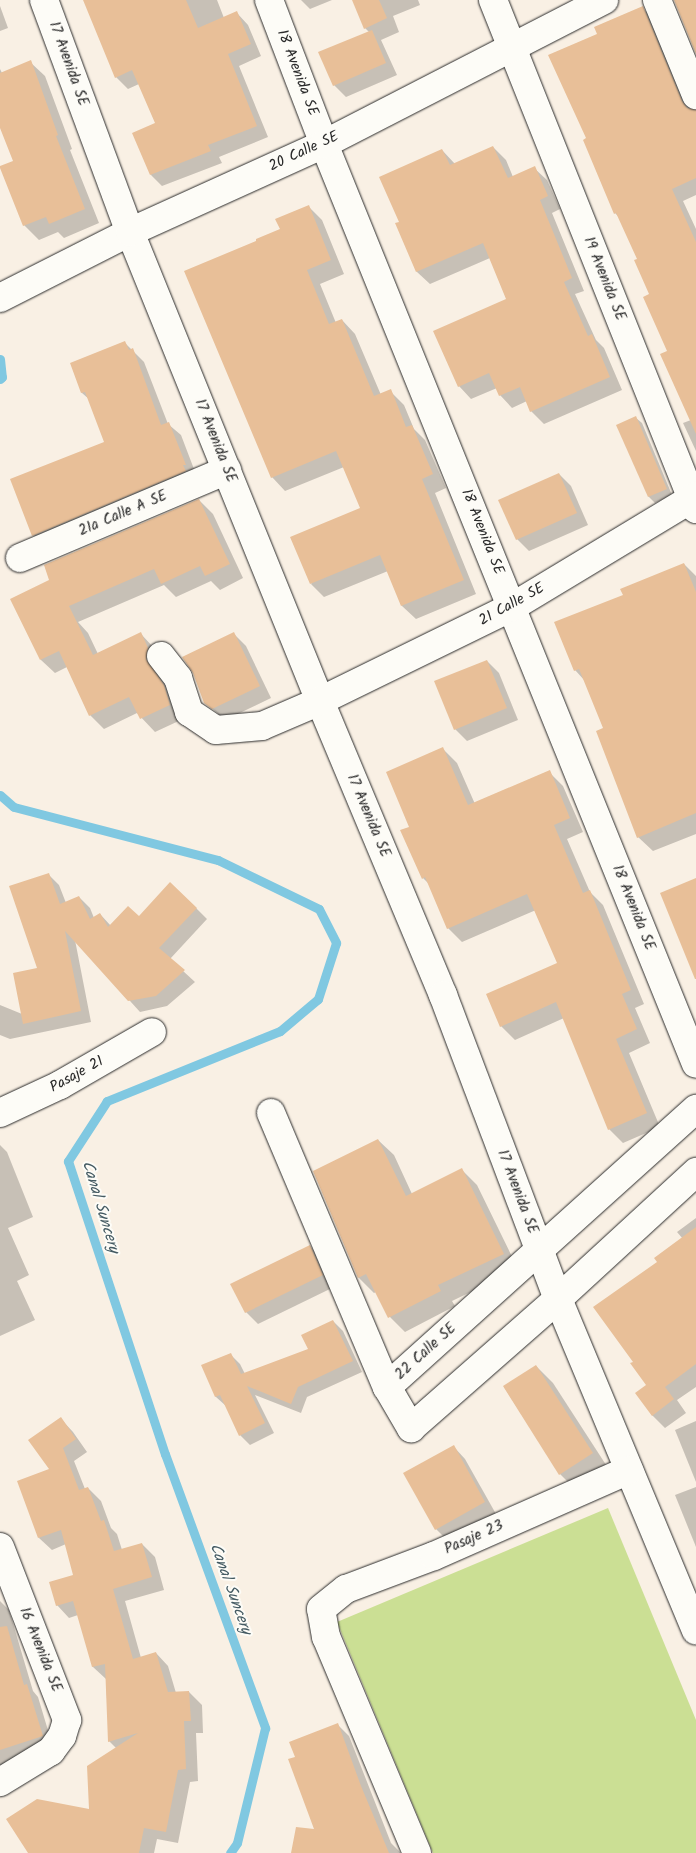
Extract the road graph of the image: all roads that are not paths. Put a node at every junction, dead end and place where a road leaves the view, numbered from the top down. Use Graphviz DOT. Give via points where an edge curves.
graph roads {
  1 [pos="44,0"];
  2 [pos="268,0"];
  3 [pos="493,0"];
  4 [pos="604,0"];
  5 [pos="658,0"];
  6 [pos="512,49"];
  7 [pos="696,95"];
  8 [pos="324,144"];
  9 [pos="130,232"];
  10 [pos="9,294"];
  11 [pos="227,470"];
  12 [pos="694,501"];
  13 [pos="20,558"];
  14 [pos="512,607"];
  15 [pos="161,656"];
  16 [pos="320,701"];
  17 [pos="152,1032"];
  18 [pos="696,1064"];
  19 [pos="696,1109"];
  20 [pos="271,1112"];
  21 [pos="0,1113"];
  22 [pos="696,1172"];
  23 [pos="539,1249"];
  24 [pos="558,1298"];
  25 [pos="387,1387"];
  26 [pos="629,1470"];
  27 [pos="0,1547"];
  28 [pos="10,1603"];
  29 [pos="696,1630"];
  30 [pos="0,1782"];
  31 [pos="418,1853"];
  1 -- 9 [label="street, 17 Avenida SE"];
  2 -- 8 [label="street, 18 Avenida SE"];
  3 -- 6 [label="street, 19 Avenida SE"];
  4 -- 6 [label="street, 20 Calle SE"];
  5 -- 7 [label="street"];
  6 -- 8 [label="street, 20 Calle SE"];
  6 -- 12 [label="street, 19 Avenida SE"];
  8 -- 9 [label="street, 20 Calle SE"];
  8 -- 14 [label="street, 18 Avenida SE"];
  9 -- 10 [label="street, 20 Calle SE"];
  9 -- 11 [label="street, 17 Avenida SE"];
  11 -- 13 [label="street, 21a Calle A SE"];
  11 -- 16 [label="street, 17 Avenida SE"];
  12 -- 14 [label="street, 21 Calle SE"];
  14 -- 16 [label="street, 21 Calle SE"];
  14 -- 18 [label="street, 18 Avenida SE"];
  15 -- 16 [label="street, 21 Calle SE" via="178,678 189,712 216,730 262,726"];
  16 -- 23 [label="street, 17 Avenida SE" via="443,995"];
  17 -- 21 [label="street, Pasaje 21" via="60,1086"];
  19 -- 23 [label="street, 22 Calle SE"];
  20 -- 25 [label="street"];
  22 -- 24 [label="street, 22 Calle SE"];
  23 -- 24 [label="street, 17 Avenida SE"];
  23 -- 25 [label="street, 22 Calle SE"];
  24 -- 25 [label="street, 22 Calle SE" via="411,1428"];
  24 -- 26 [label="street, 17 Avenida SE"];
  26 -- 29 [label="street, 17 Avenida SE"];
  26 -- 31 [label="street, Pasaje 23" via="434,1556 346,1589 321,1608 326,1637"];
  27 -- 28 [label="street, 16 Avenida SE"];
  28 -- 30 [label="street, 16 Avenida SE" via="68,1720 51,1751"];
}
